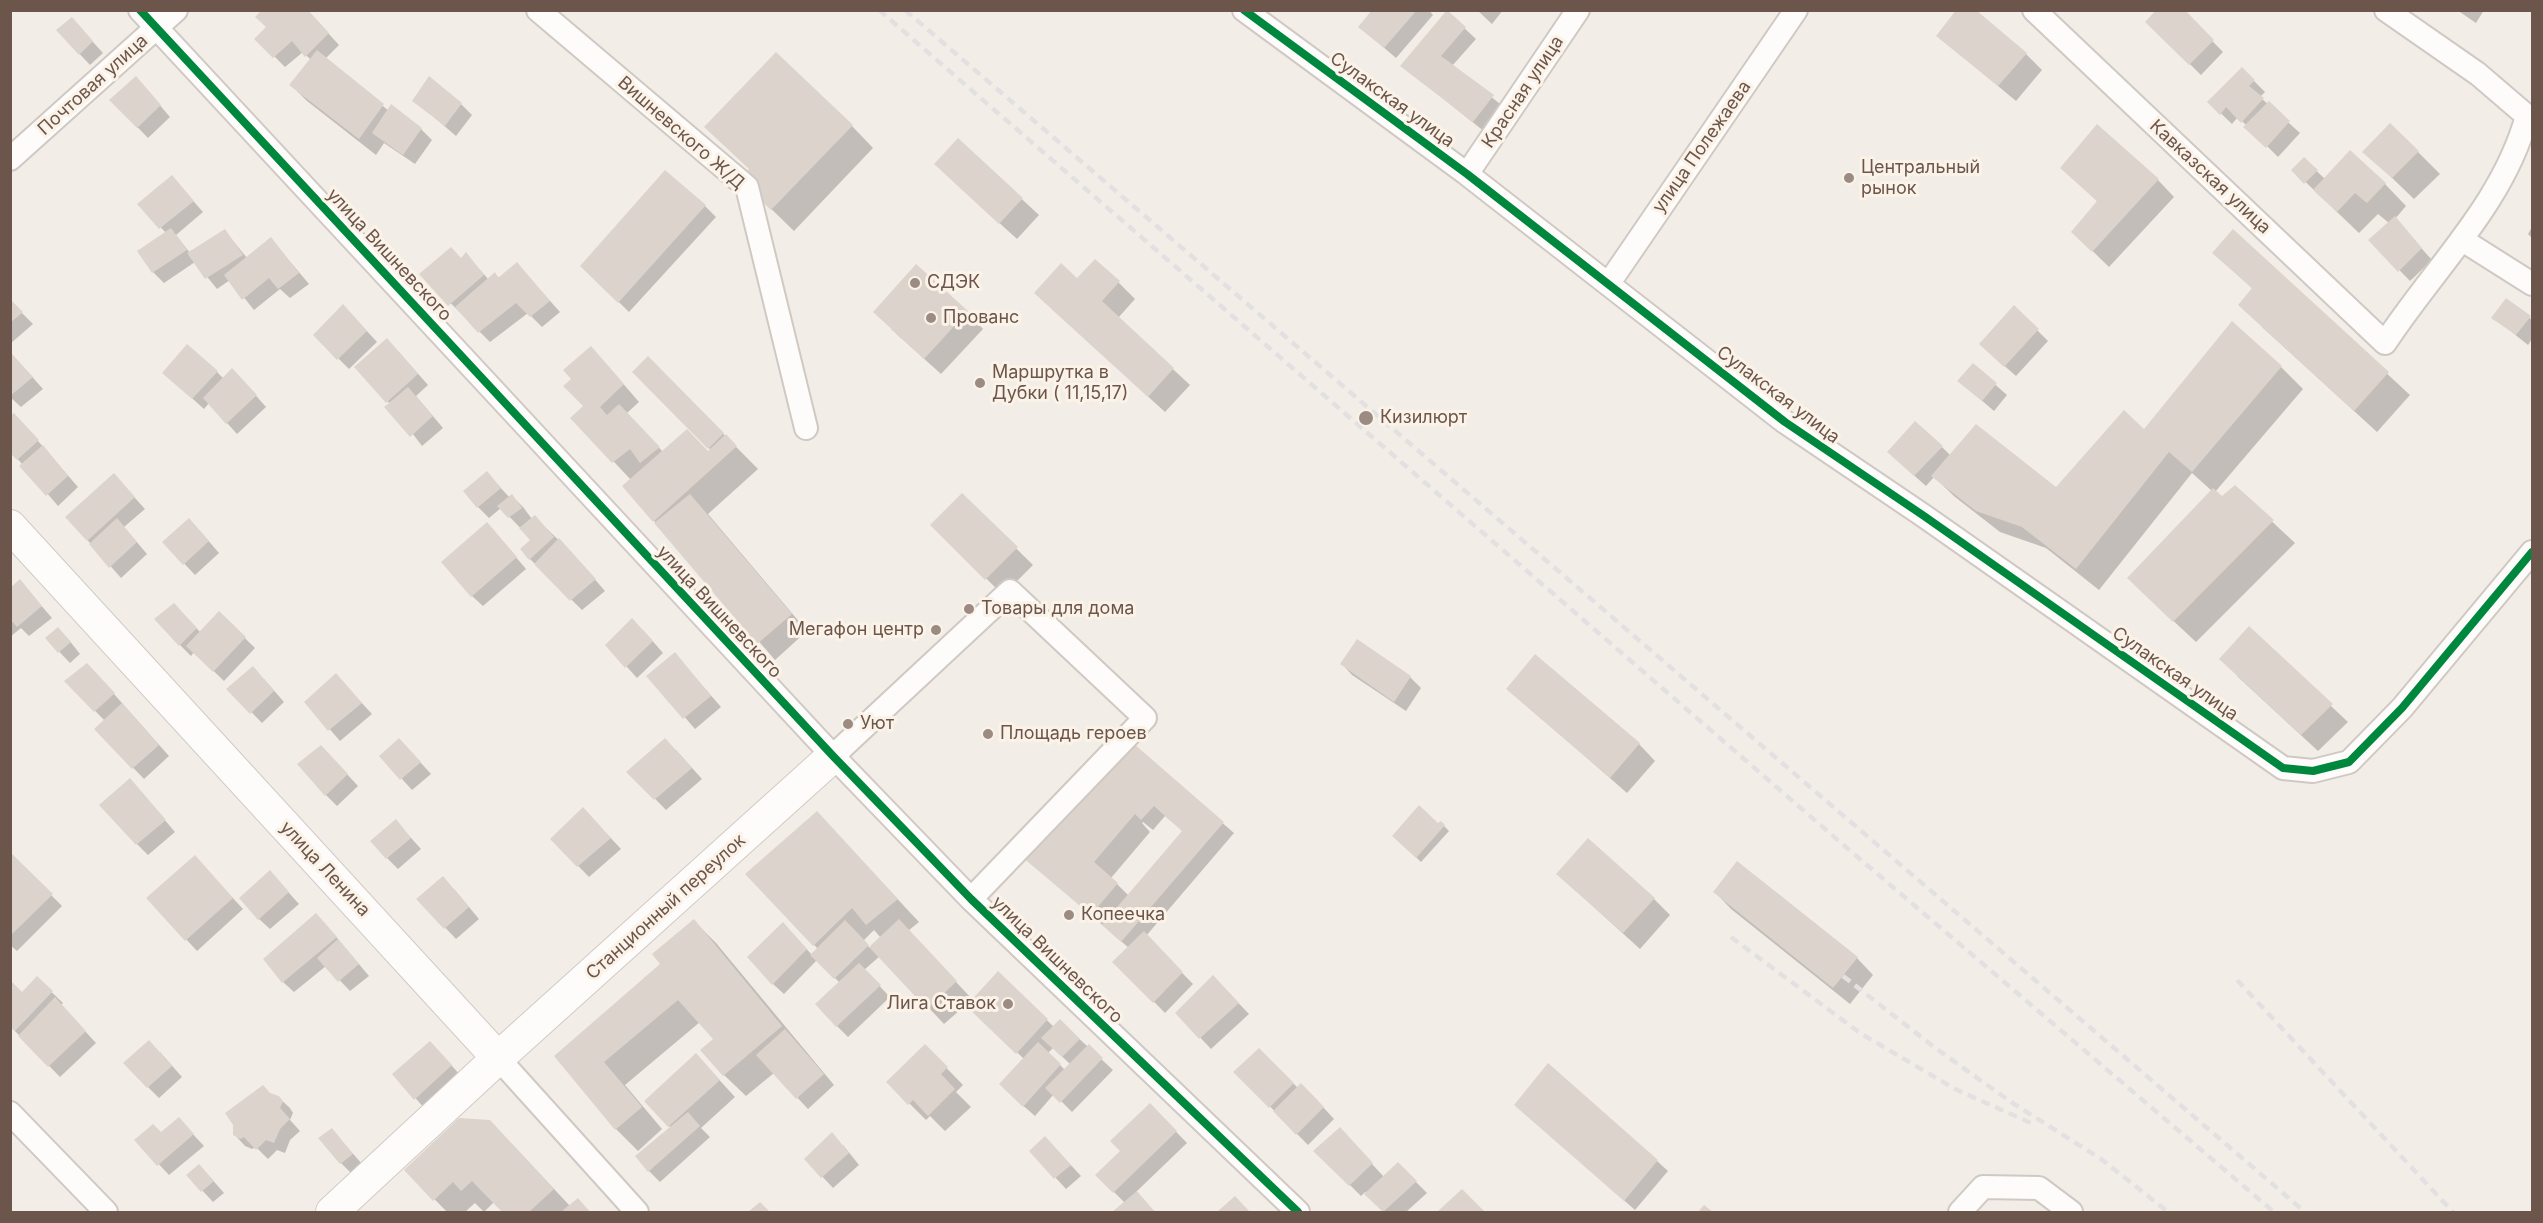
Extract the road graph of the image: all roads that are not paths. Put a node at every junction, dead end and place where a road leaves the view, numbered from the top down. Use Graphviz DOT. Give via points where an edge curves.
graph roads {
  1 [pos="140,10"];
  2 [pos="176,10"];
  3 [pos="538,10"];
  4 [pos="1578,10"];
  5 [pos="1796,10"];
  6 [pos="2034,10"];
  7 [pos="2386,10"];
  8 [pos="1246,11"];
  9 [pos="157,27"];
  10 [pos="2530,112"];
  11 [pos="10,159"];
  12 [pos="1467,174"];
  13 [pos="2464,240"];
  14 [pos="1609,283"];
  15 [pos="2532,284"];
  16 [pos="806,428"];
  17 [pos="10,526"];
  18 [pos="2532,552"];
  19 [pos="833,756"];
  20 [pos="971,899"];
  21 [pos="498,1058"];
  22 [pos="10,1113"];
  23 [pos="106,1212"];
  24 [pos="332,1212"];
  25 [pos="638,1212"];
  26 [pos="1298,1212"];
  27 [pos="1960,1212"];
  28 [pos="2071,1212"];
  1 -- 9 [label="street, улица Вишневского"];
  2 -- 9 [label="street, Почтовая улица"];
  3 -- 16 [label="street, Вишневского Ж/Д" via="747,187"];
  4 -- 12 [label="street, Красная улица"];
  5 -- 14 [label="street, улица Полежаева"];
  6 -- 13 [label="street, Кавказская улица" via="2385,342 2411,303"];
  7 -- 10 [label="street"];
  8 -- 12 [label="street, Сулакская улица"];
  9 -- 11 [label="street, Почтовая улица"];
  9 -- 19 [label="street, улица Вишневского"];
  10 -- 13 [label="street" via="2518,149"];
  12 -- 14 [label="street, Сулакская улица"];
  13 -- 15 [label="street"];
  14 -- 18 [label="street, Сулакская улица" via="1785,422 2283,768 2313,771 2349,762 2402,708"];
  17 -- 21 [label="street, улица Ленина"];
  19 -- 20 [label="street, улица Вишневского"];
  19 -- 20 [label="street" via="1010,591 1145,718"];
  19 -- 21 [label="street, Станционный переулок"];
  20 -- 26 [label="street, улица Вишневского"];
  21 -- 24 [label="street, Станционный переулок"];
  21 -- 25 [label="street, улица Ленина"];
  22 -- 23 [label="street"];
  27 -- 28 [label="street" via="1983,1188 2039,1188"];
}
